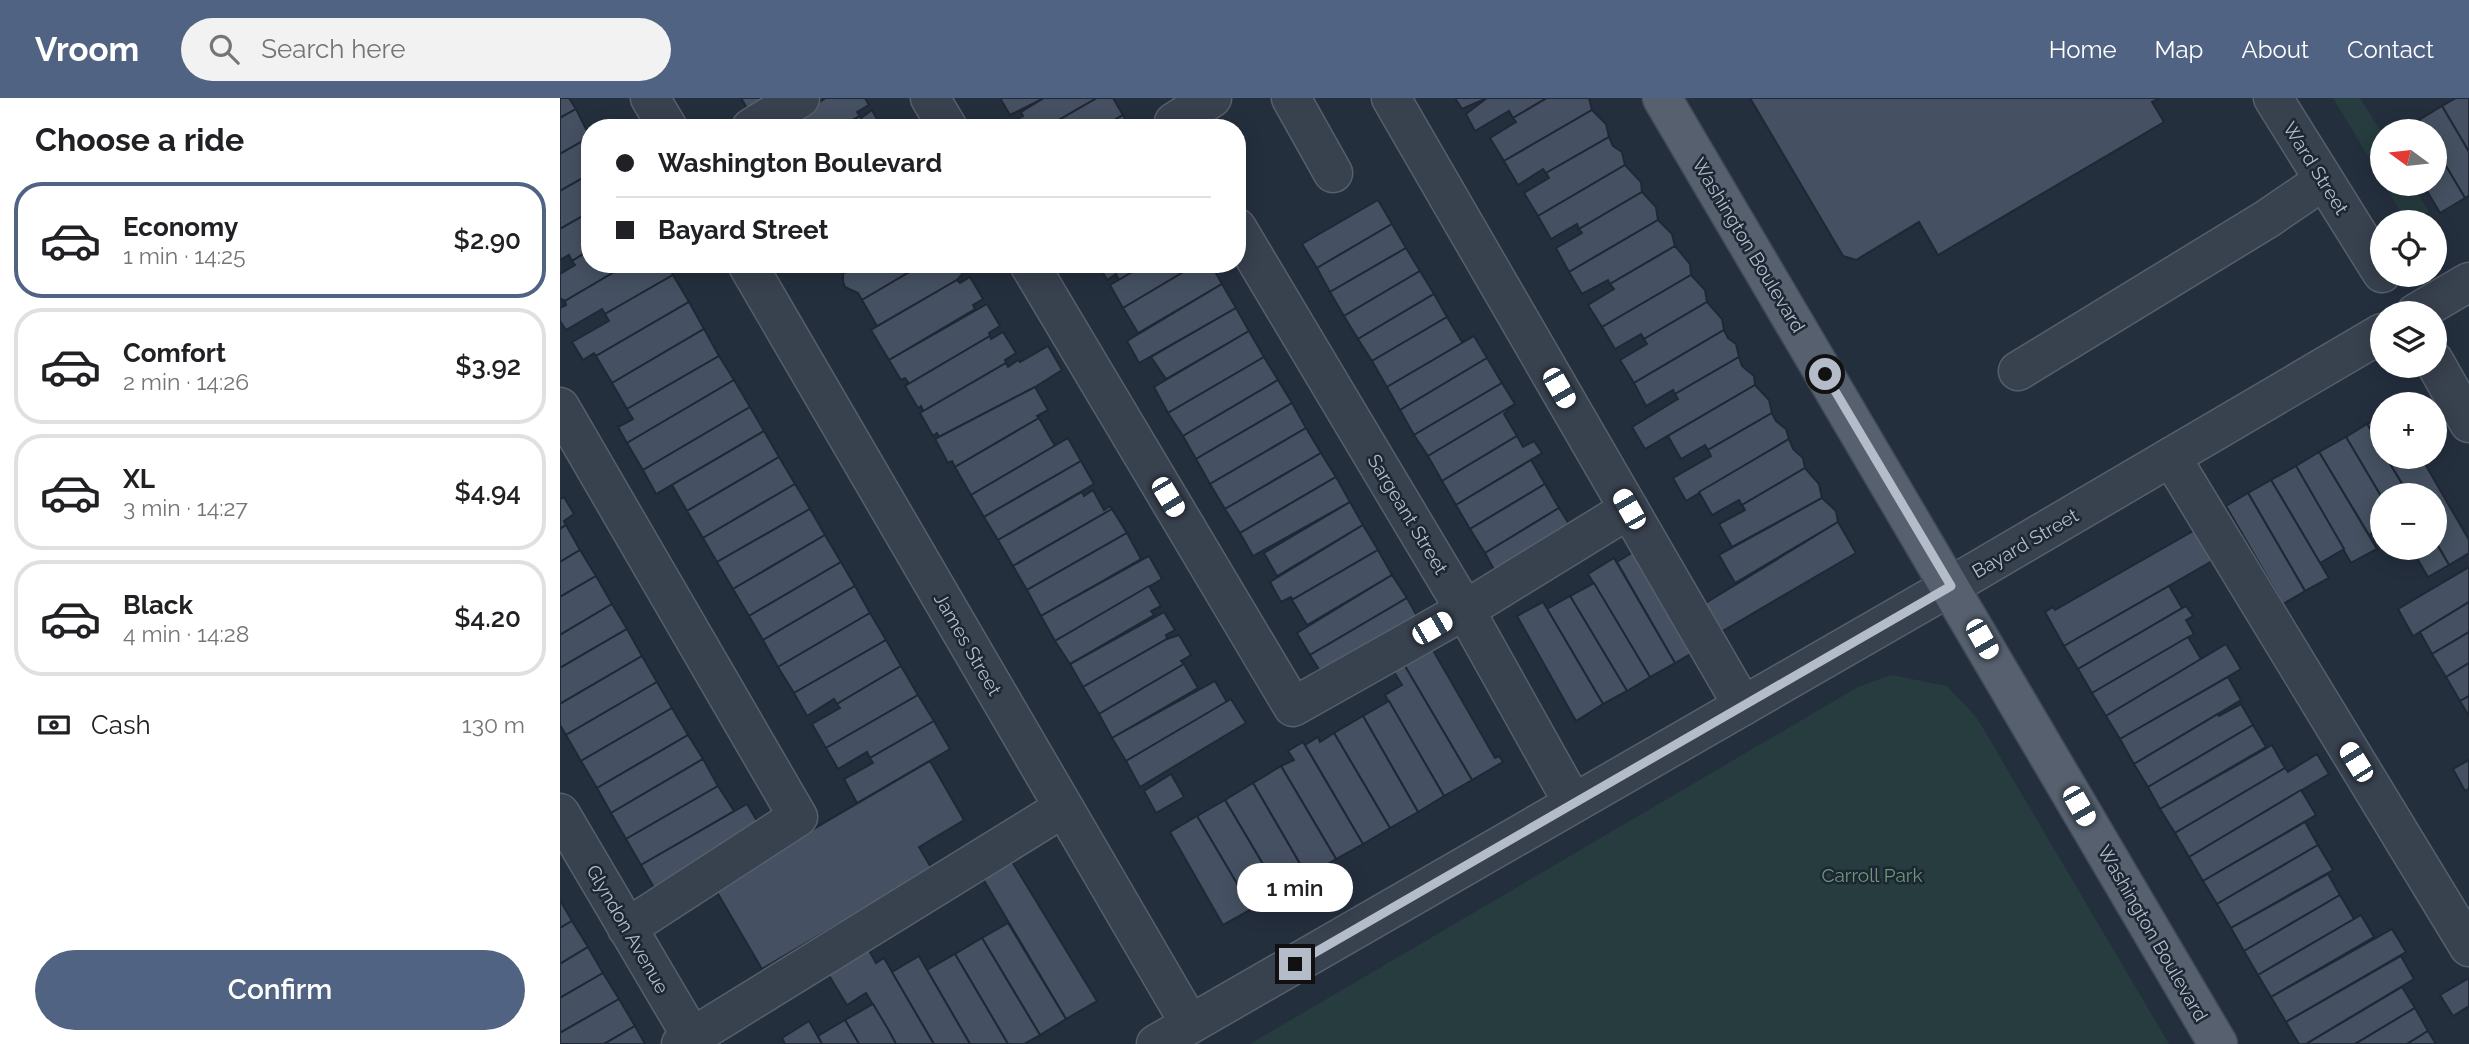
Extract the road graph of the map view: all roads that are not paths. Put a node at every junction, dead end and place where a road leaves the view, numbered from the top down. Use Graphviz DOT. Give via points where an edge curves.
graph roads {
  1 [pos="650,98"];
  2 [pos="800,98"];
  3 [pos="930,98"];
  4 [pos="1212,98"];
  5 [pos="1291,98"];
  6 [pos="1391,98"];
  7 [pos="1662,98"];
  8 [pos="2284,102"];
  9 [pos="1170,116"];
  10 [pos="663,119"];
  11 [pos="766,119"];
  12 [pos="943,119"];
  13 [pos="1333,173"];
  14 [pos="2324,180"];
  15 [pos="1246,243"];
  16 [pos="2370,255"];
  17 [pos="752,273"];
  18 [pos="1034,273"];
  19 [pos="2469,282"];
  20 [pos="2437,301"];
  21 [pos="2370,340"];
  22 [pos="2018,371"];
  23 [pos="2444,378"];
  24 [pos="560,407"];
  25 [pos="2469,423"];
  26 [pos="2171,457"];
  27 [pos="1629,509"];
  28 [pos="1951,586"];
  29 [pos="1465,610"];
  30 [pos="1743,706"];
  31 [pos="1573,803"];
  32 [pos="1063,808"];
  33 [pos="560,813"];
  34 [pos="627,928"];
  35 [pos="2469,947"];
  36 [pos="1190,1024"];
  37 [pos="690,1042"];
  38 [pos="1156,1044"];
  39 [pos="2218,1044"];
  1 -- 10 [label="street"];
  2 -- 11 [label="street"];
  3 -- 12 [label="street"];
  4 -- 9 [label="street"];
  5 -- 13 [label="street"];
  6 -- 27 [label="street"];
  7 -- 28 [label="main road, Washington Boulevard"];
  8 -- 14 [label="street, Ward Street"];
  14 -- 16 [label="street, Ward Street"];
  14 -- 22 [label="street"];
  15 -- 29 [label="street, Sargeant Street"];
  17 -- 32 [label="street, James Street"];
  18 -- 29 [label="street" via="1293,707"];
  19 -- 20 [label="street"];
  21 -- 26 [label="street, Bayard Street"];
  23 -- 25 [label="street"];
  24 -- 34 [label="street" via="798,817"];
  26 -- 28 [label="street, Bayard Street"];
  26 -- 35 [label="street"];
  27 -- 29 [label="street"];
  27 -- 30 [label="street"];
  28 -- 30 [label="street, Bayard Street"];
  28 -- 39 [label="main road, Washington Boulevard"];
  29 -- 31 [label="street, Sargeant Street"];
  30 -- 31 [label="street, Bayard Street"];
  31 -- 36 [label="street, Bayard Street"];
  32 -- 36 [label="street, James Street"];
  32 -- 37 [label="street"];
  33 -- 34 [label="street, Glyndon Avenue"];
  34 -- 37 [label="street, Glyndon Avenue"];
  36 -- 38 [label="street, Bayard Street"];
}
